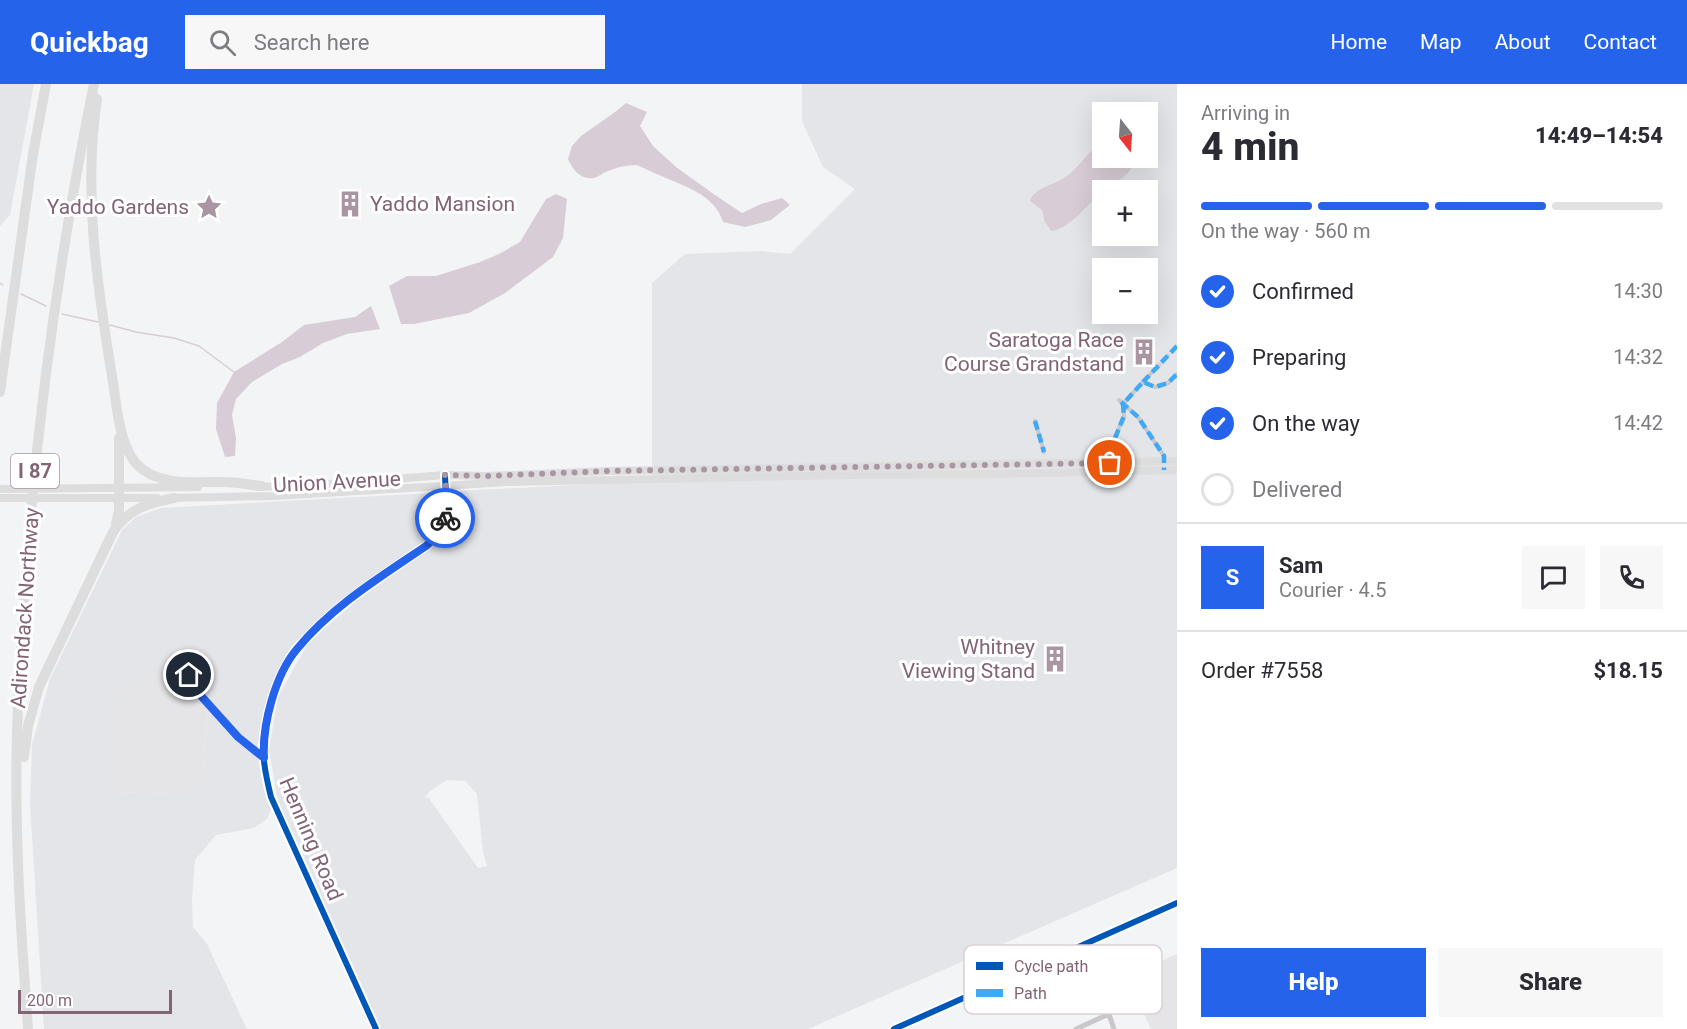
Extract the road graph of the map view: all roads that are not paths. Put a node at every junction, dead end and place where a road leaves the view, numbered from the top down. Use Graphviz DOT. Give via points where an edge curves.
graph roads {
  1 [pos="46,84"];
  2 [pos="94,84"];
  3 [pos="98,84"];
  4 [pos="1154,370"];
  5 [pos="1177,374"];
  6 [pos="1143,382"];
  7 [pos="0,392"];
  8 [pos="1119,400"];
  9 [pos="1123,404"];
  10 [pos="118,412"];
  11 [pos="1035,421"];
  12 [pos="1148,432"];
  13 [pos="1152,438"];
  14 [pos="1044,452"];
  15 [pos="1177,461"];
  16 [pos="1105,463"];
  17 [pos="1164,466"];
  18 [pos="1177,470"];
  19 [pos="445,475"];
  20 [pos="446,485"];
  21 [pos="262,486"];
  22 [pos="0,489"];
  23 [pos="119,494"];
  24 [pos="0,498"];
  25 [pos="174,498"];
  26 [pos="113,532"];
  27 [pos="189,675"];
  28 [pos="264,758"];
  29 [pos="18,862"];
  30 [pos="1177,903"];
  31 [pos="1083,945"];
  32 [pos="964,998"];
  33 [pos="1109,1014"];
  34 [pos="27,1029"];
  35 [pos="376,1029"];
  36 [pos="894,1029"];
  37 [pos="1076,1029"];
  38 [pos="1114,1029"];
  1 -- 7 [label="highway"];
  2 -- 29 [label="highway, Adirondack Northway / I 87" via="61,261 38,442 18,705"];
  3 -- 10 [label="highway" via="92,171 93,238"];
  4 -- 6 [label="street"];
  5 -- 6 [label="street" via="1168,383 1155,387"];
  6 -- 9 [label="street"];
  8 -- 9 [label="street"];
  9 -- 12 [label="street"];
  9 -- 16 [label="street" via="1124,416"];
  10 -- 21 [label="highway" via="128,451 137,465 159,479"];
  10 -- 23 [label="highway"];
  11 -- 14 [label="street"];
  13 -- 17 [label="street" via="1164,456"];
  15 -- 17 [label="main road, Union Avenue"];
  16 -- 17 [label="main road, Union Avenue"];
  16 -- 19 [label="main road, Union Avenue"];
  17 -- 18 [label="main road, Union Avenue"];
  17 -- 20 [label="main road, Union Avenue" via="991,474"];
  19 -- 20 [label="street, Henning Road"];
  19 -- 21 [label="main road, Union Avenue"];
  20 -- 25 [label="main road, Union Avenue"];
  20 -- 28 [label="street, Henning Road" via="446,513 438,535 330,614 296,650 272,699"];
  21 -- 23 [label="main road, Union Avenue"];
  22 -- 23 [label="main road, Union Avenue"];
  23 -- 24 [label="main road, Union Avenue"];
  23 -- 25 [label="main road, Union Avenue"];
  23 -- 26 [label="highway" via="119,516"];
  25 -- 26 [label="highway" via="135,510"];
  26 -- 29 [label="highway" via="34,700 25,744"];
  27 -- 28 [label="street" via="202,697 238,737"];
  28 -- 35 [label="street, Henning Road" via="277,812"];
  29 -- 34 [label="highway, Adirondack Northway / I 87"];
  30 -- 31 [label="street"];
  32 -- 36 [label="street"];
  33 -- 37 [label="street"];
  33 -- 38 [label="street"];
}
